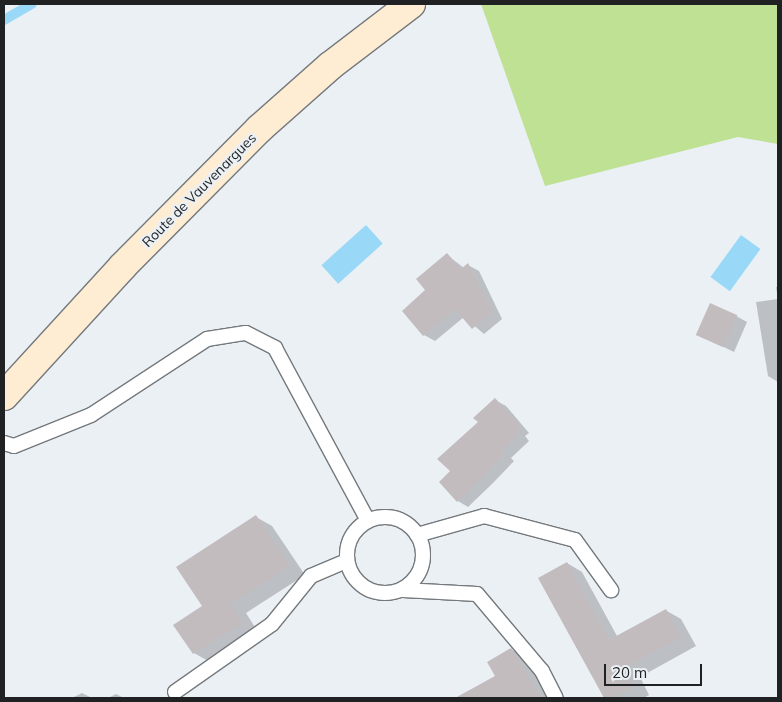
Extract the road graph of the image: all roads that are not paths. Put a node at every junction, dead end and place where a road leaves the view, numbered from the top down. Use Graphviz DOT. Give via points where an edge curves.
graph roads {
  1 [pos="412,4"];
  2 [pos="4,396"];
  3 [pos="4,443"];
  4 [pos="367,520"];
  5 [pos="418,536"];
  6 [pos="346,561"];
  7 [pos="403,590"];
  8 [pos="611,590"];
  9 [pos="175,692"];
  10 [pos="556,698"];
  1 -- 2 [label="main road, Route de Vauvenargues" via="330,66 259,129 122,266"];
  3 -- 4 [label="lane" via="14,446 91,415 207,339 246,333 275,348"];
  4 -- 5 [label="lane" via="391,516 413,527"];
  4 -- 6 [label="lane" via="350,537"];
  5 -- 7 [label="lane" via="424,548 420,573"];
  5 -- 8 [label="lane" via="484,516 575,540"];
  6 -- 7 [label="lane" via="357,583 379,594"];
  6 -- 9 [label="lane" via="311,576 272,624"];
  7 -- 10 [label="lane" via="477,594 542,671"];
}
